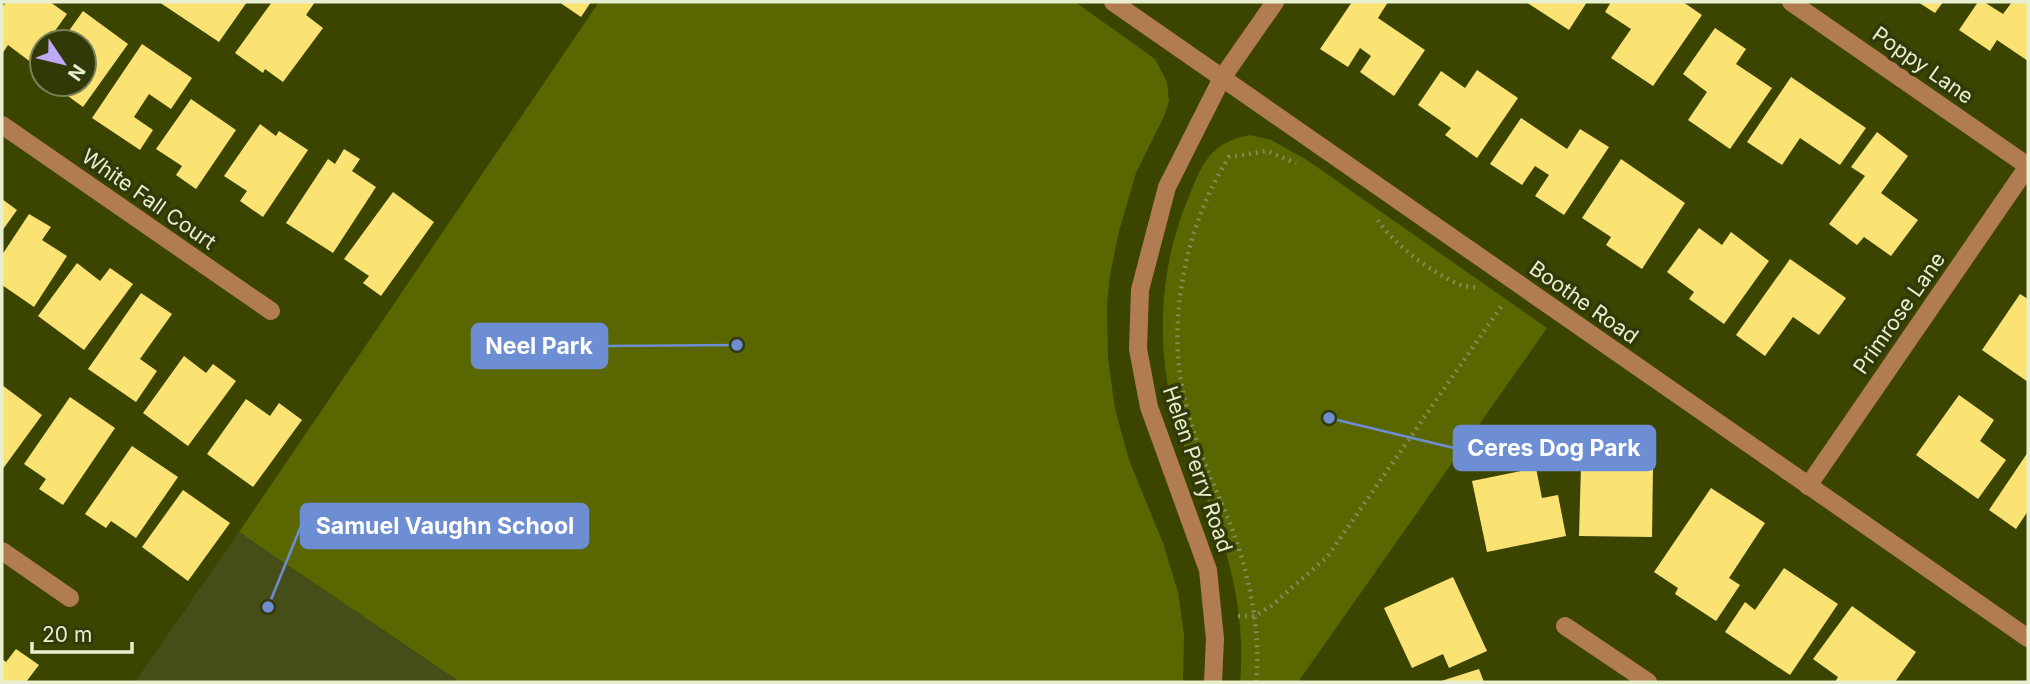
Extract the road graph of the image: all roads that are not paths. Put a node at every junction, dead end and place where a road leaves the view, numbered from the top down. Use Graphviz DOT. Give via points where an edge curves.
graph roads {
  1 [pos="1113,2"];
  2 [pos="1275,2"];
  3 [pos="1791,2"];
  4 [pos="1222,78"];
  5 [pos="2,125"];
  6 [pos="2028,166"];
  7 [pos="271,311"];
  8 [pos="1808,486"];
  9 [pos="2,551"];
  10 [pos="70,598"];
  11 [pos="1566,626"];
  12 [pos="2028,639"];
  13 [pos="1213,682"];
  14 [pos="1648,682"];
  1 -- 4 [label="street, Boothe Road"];
  2 -- 4 [label="street, Helen Perry Road"];
  3 -- 6 [label="street, Poppy Lane"];
  4 -- 8 [label="street, Boothe Road"];
  4 -- 13 [label="street, Helen Perry Road" via="1167,187 1140,290 1138,348 1149,407 1208,570 1216,639"];
  5 -- 7 [label="street, White Fall Court"];
  6 -- 8 [label="street, Primrose Lane"];
  8 -- 12 [label="street, Boothe Road"];
  9 -- 10 [label="street"];
  11 -- 14 [label="street"];
}
